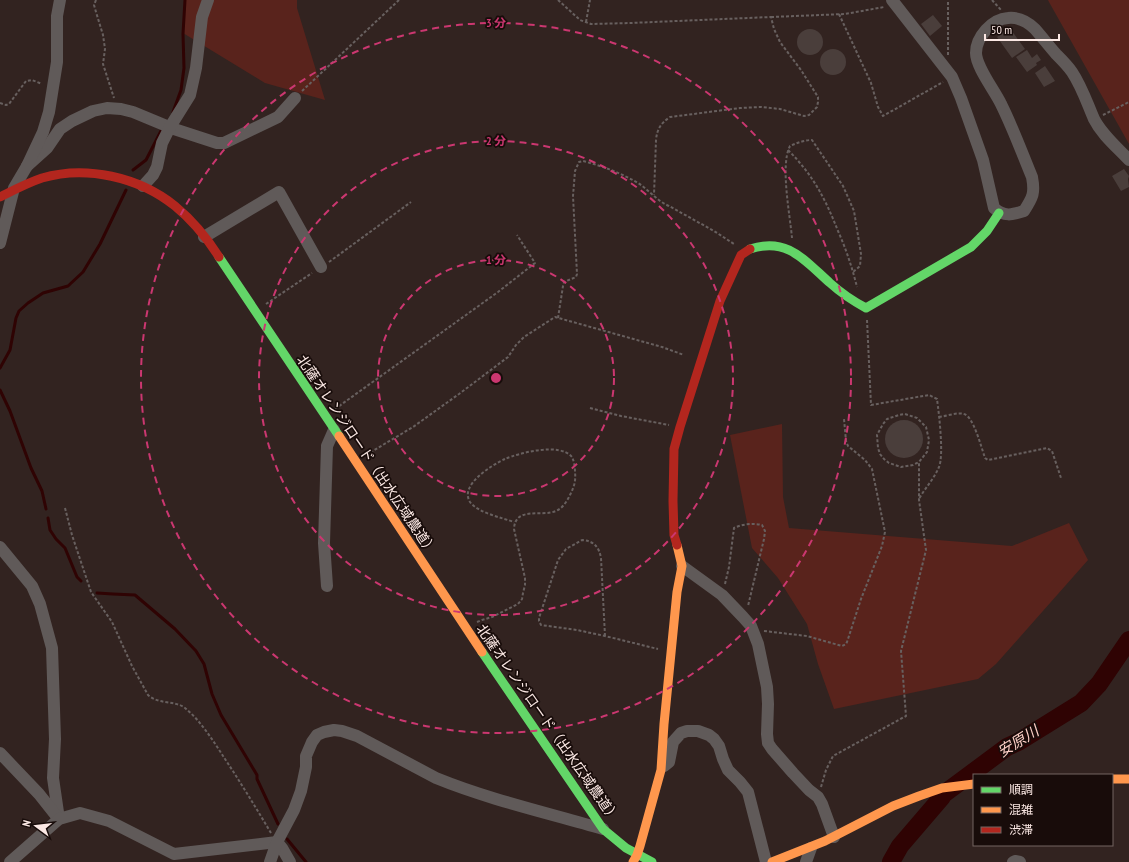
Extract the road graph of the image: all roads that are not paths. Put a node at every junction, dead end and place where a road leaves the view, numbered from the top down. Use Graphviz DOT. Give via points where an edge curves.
graph roads {
  1 [pos="60,0"];
  2 [pos="208,0"];
  3 [pos="894,2"];
  4 [pos="295,98"];
  5 [pos="166,126"];
  6 [pos="1129,160"];
  7 [pos="27,166"];
  8 [pos="143,186"];
  9 [pos="14,188"];
  10 [pos="0,197"];
  11 [pos="999,213"];
  12 [pos="204,237"];
  13 [pos="0,243"];
  14 [pos="321,267"];
  15 [pos="334,430"];
  16 [pos="0,547"];
  17 [pos="682,566"];
  18 [pos="327,586"];
  19 [pos="0,753"];
  20 [pos="661,770"];
  21 [pos="1113,779"];
  22 [pos="1129,779"];
  23 [pos="973,784"];
  24 [pos="59,819"];
  25 [pos="603,829"];
  26 [pos="834,837"];
  27 [pos="277,842"];
  28 [pos="811,848"];
  29 [pos="635,859"];
  30 [pos="10,862"];
  31 [pos="270,862"];
  32 [pos="290,862"];
  33 [pos="652,862"];
  34 [pos="766,862"];
  35 [pos="772,862"];
  36 [pos="806,862"];
  37 [pos="1013,862"];
  38 [pos="1020,862"];
  1 -- 7 [label="street" via="57,16 57,62 50,112"];
  2 -- 5 [label="street" via="202,17 190,95"];
  3 -- 11 [label="street" via="949,72 983,160 994,208"];
  4 -- 5 [label="street" via="278,117 224,143"];
  5 -- 7 [label="street" via="133,112 108,108 93,111 60,129 46,148"];
  5 -- 8 [label="street" via="157,167"];
  6 -- 11 [label="street" via="1103,133 1094,120 1072,72 1034,28 1017,18 1000,20 991,25 978,43 977,62 1001,104 1034,187 1024,211 1012,214"];
  7 -- 9 [label="street"];
  8 -- 9 [label="street, 北薩オレンジロード（出水広域農道）" via="109,176 73,173 35,180"];
  8 -- 12 [label="street, 北薩オレンジロード（出水広域農道）" via="174,206"];
  9 -- 10 [label="street, 北薩オレンジロード（出水広域農道）"];
  9 -- 13 [label="street"];
  11 -- 17 [label="street" via="985,235 971,247 877,302 862,306 842,293 793,251 770,246 754,248 741,255 720,301 674,449 674,535"];
  12 -- 14 [label="street" via="279,192"];
  12 -- 15 [label="street, 北薩オレンジロード（出水広域農道）"];
  15 -- 18 [label="street" via="327,446 324,543"];
  15 -- 25 [label="street, 北薩オレンジロード（出水広域農道）"];
  16 -- 24 [label="street" via="32,586 40,604 52,648 55,739 53,778"];
  17 -- 20 [label="street" via="677,592"];
  17 -- 26 [label="street" via="722,595 748,623 758,644 767,687 768,744 818,797"];
  19 -- 24 [label="street"];
  20 -- 29 [label="street"];
  20 -- 34 [label="street" via="669,762 673,742 681,733 698,731 714,739 728,770 748,792"];
  21 -- 22 [label="street"];
  23 -- 26 [label="street" via="932,791 898,804"];
  24 -- 27 [label="street" via="80,813 109,821 174,854"];
  24 -- 30 [label="street"];
  25 -- 27 [label="street" via="449,783 357,736 342,730 334,730 317,735 312,742 306,756 301,792"];
  25 -- 29 [label="street, 北薩オレンジロード（出水広域農道）"];
  26 -- 28 [label="street"];
  27 -- 31 [label="street"];
  27 -- 32 [label="street"];
  28 -- 35 [label="street"];
  28 -- 36 [label="street"];
  29 -- 33 [label="street, 北薩オレンジロード（出水広域農道）"];
  37 -- 38 [label="street"];
}
